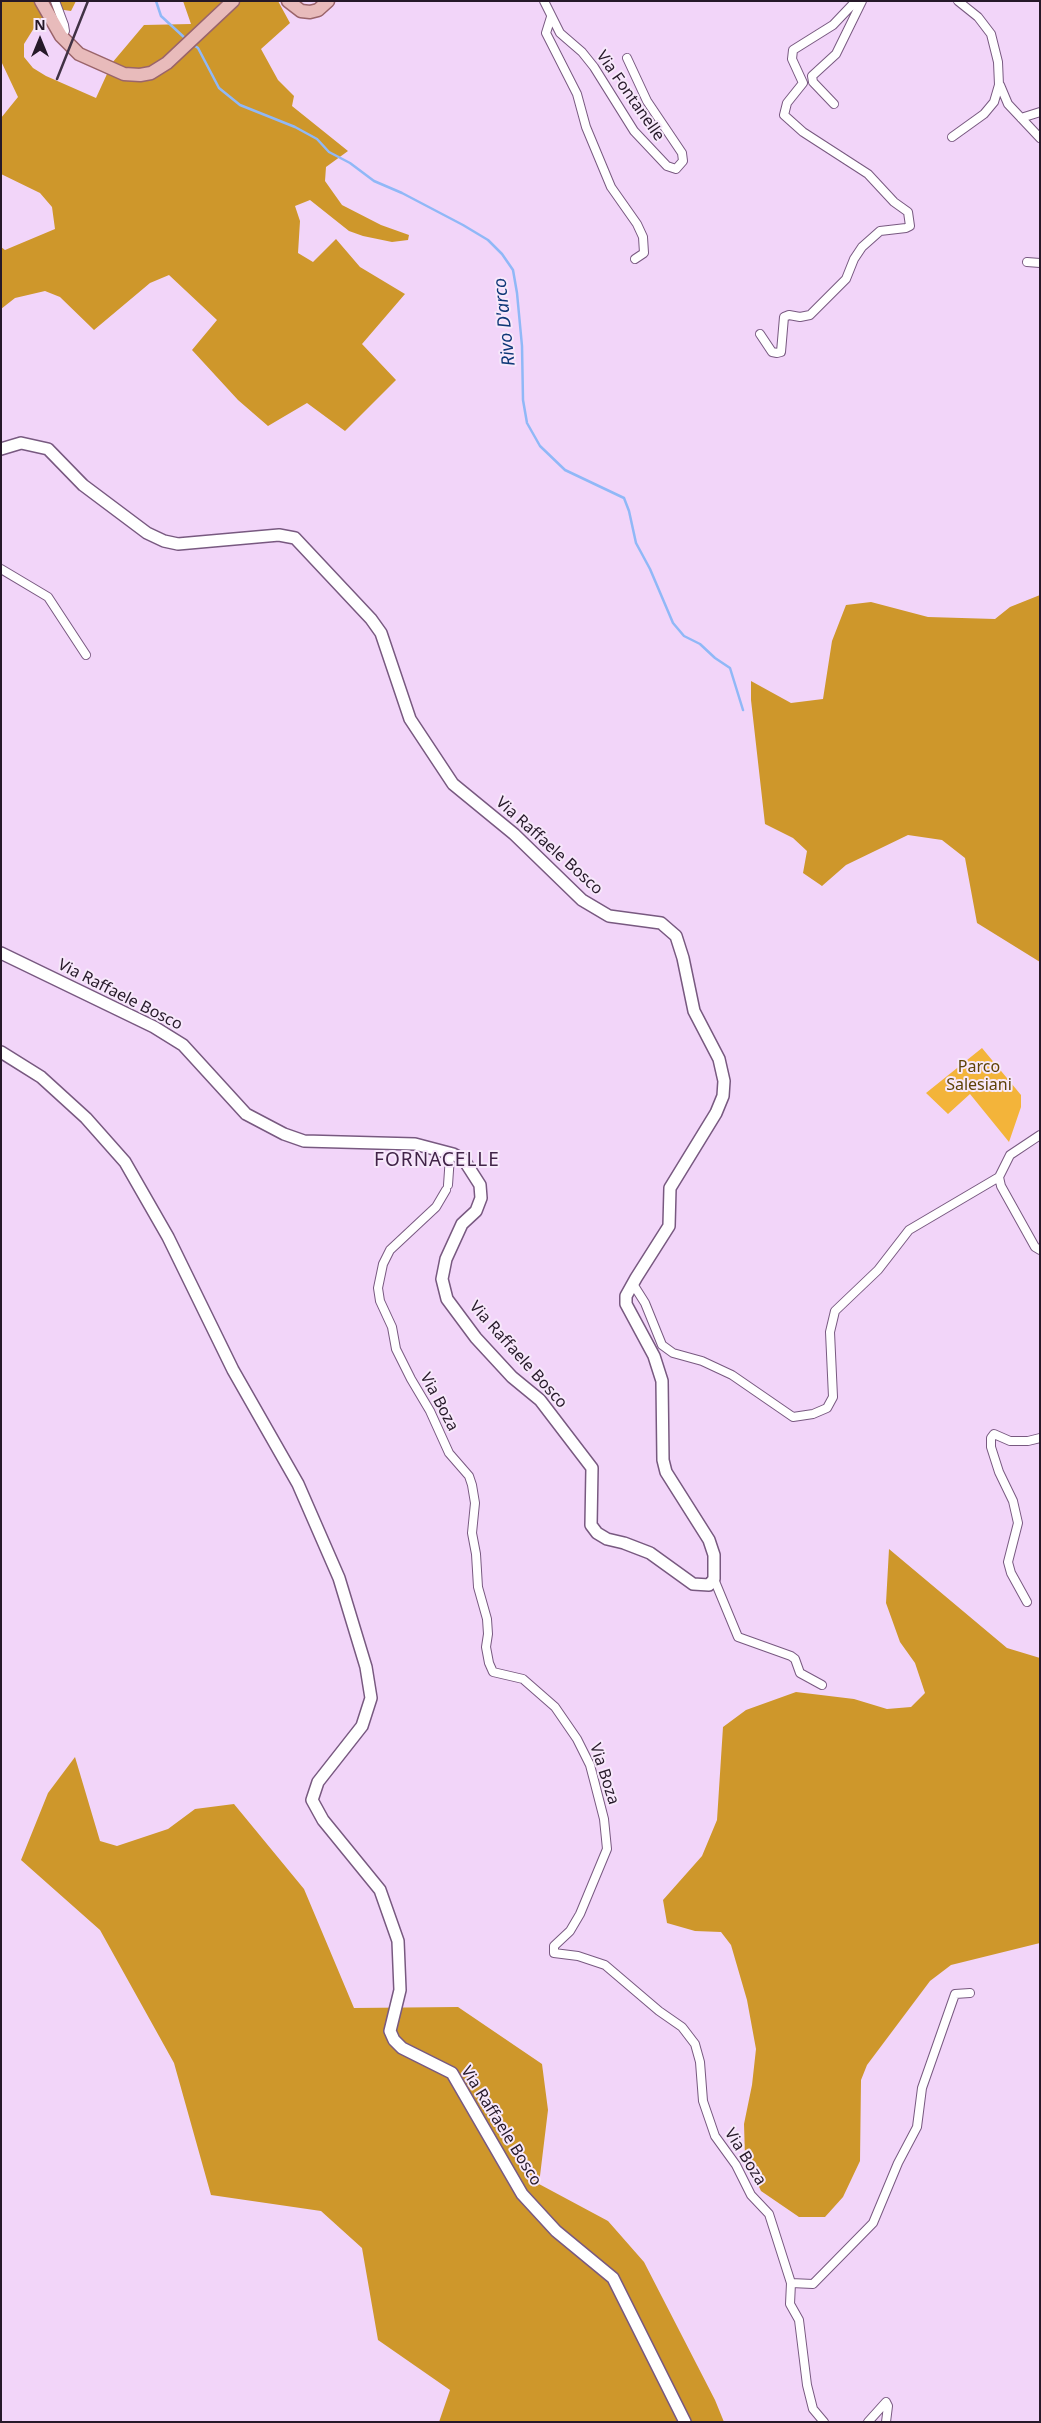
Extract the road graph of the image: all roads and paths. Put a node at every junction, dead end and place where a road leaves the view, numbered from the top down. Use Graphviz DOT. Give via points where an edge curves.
graph roads {
  1 [pos="41,1"];
  2 [pos="55,1"];
  3 [pos="234,1"];
  4 [pos="288,1"];
  5 [pos="544,1"];
  6 [pos="958,1"];
  7 [pos="861,2"];
  8 [pos="323,6"];
  9 [pos="551,17"];
  10 [pos="61,36"];
  11 [pos="627,58"];
  12 [pos="999,82"];
  13 [pos="834,104"];
  14 [pos="1040,112"];
  15 [pos="1021,118"];
  16 [pos="952,137"];
  17 [pos="1040,138"];
  18 [pos="635,260"];
  19 [pos="1027,262"];
  20 [pos="1040,263"];
  21 [pos="760,334"];
  22 [pos="1,449"];
  23 [pos="1,569"];
  24 [pos="86,655"];
  25 [pos="1,953"];
  26 [pos="1,1052"];
  27 [pos="1040,1134"];
  28 [pos="453,1154"];
  29 [pos="999,1176"];
  30 [pos="1040,1250"];
  31 [pos="633,1284"];
  32 [pos="1040,1438"];
  33 [pos="714,1579"];
  34 [pos="1026,1602"];
  35 [pos="822,1685"];
  36 [pos="970,1994"];
  37 [pos="791,2283"];
  38 [pos="686,2422"];
  39 [pos="824,2422"];
  40 [pos="868,2422"];
  41 [pos="886,2422"];
  1 -- 10 [label="main road"];
  2 -- 10 [label="street" via="64,25 65,31"];
  3 -- 10 [label="main road" via="175,56 151,73 124,74 79,54"];
  4 -- 8 [label="main road" via="301,11"];
  5 -- 9 [label="street, Via Fontanelle"];
  6 -- 12 [label="street" via="978,17 991,34"];
  7 -- 13 [label="street" via="836,54 812,76 813,82"];
  7 -- 21 [label="street" via="853,4 833,25 792,50 792,59 803,83 784,108 784,115 803,132 868,174 908,212 910,226 880,231 862,247 846,279 810,315 784,317 781,352 772,352"];
  9 -- 11 [label="street, Via Fontanelle" via="560,33 594,66 634,131 667,166 676,170 683,161 682,153 647,101"];
  9 -- 18 [label="street" via="546,33 576,94 611,187 643,237 644,253"];
  12 -- 15 [label="street" via="1008,104"];
  12 -- 16 [label="street" via="994,102 984,114"];
  14 -- 15 [label="street"];
  15 -- 17 [label="street"];
  19 -- 20 [label="street"];
  22 -- 31 [label="street, Via Raffaele Bosco" via="21,443 48,449 83,486 147,533 164,541 178,544 279,535 295,538 381,633 410,719 453,784 514,834 582,900 609,916 661,924 676,936 684,958 694,1011 719,1059 724,1081 723,1096 670,1188 669,1226"];
  23 -- 24 [label="street" via="48,597"];
  25 -- 28 [label="street, Via Raffaele Bosco" via="154,1027 183,1045 246,1114 284,1134 304,1141 415,1144"];
  26 -- 38 [label="street, Via Raffaele Bosco" via="41,1077 86,1118 125,1162 168,1236 233,1370 298,1484 340,1578 366,1667 370,1698 362,1726 318,1782 312,1800 323,1820 380,1890 398,1941 400,1990 390,2031 394,2040 402,2048 452,2073 522,2194 556,2231 613,2278"];
  27 -- 29 [label="street" via="1010,1155"];
  28 -- 33 [label="street, Via Raffaele Bosco" via="464,1160 482,1190 476,1211 462,1224 446,1258 442,1279 447,1299 476,1338 512,1377 540,1400 592,1468 591,1525 596,1533 650,1554 692,1584 708,1585"];
  28 -- 37 [label="street, Via Boza" via="450,1156 447,1187 436,1207 390,1250 378,1288 380,1301 392,1326 396,1349 449,1453 472,1485 475,1504 472,1533 478,1587 487,1620 489,1664 493,1672 522,1679 555,1706 578,1739 590,1765 604,1818 606,1854 580,1914 570,1931 554,1946 554,1953 578,1956 605,1965 682,2027 695,2044 703,2101 714,2136 736,2165 748,2190 769,2214"];
  29 -- 30 [label="street" via="1001,1186 1035,1247"];
  29 -- 31 [label="street" via="909,1230 878,1270 835,1311 830,1332 832,1397 828,1408 813,1414 793,1417 732,1375 702,1361 672,1353 662,1345 645,1303"];
  31 -- 33 [label="street, Via Raffaele Bosco" via="626,1296 626,1304 654,1356 662,1381 666,1472 709,1540 714,1555"];
  32 -- 34 [label="street" via="1010,1441 994,1434 991,1438 991,1447 1013,1501 1018,1523 1008,1562"];
  33 -- 35 [label="street" via="738,1638 791,1656 800,1673"];
  36 -- 37 [label="street" via="955,1994 922,2088 917,2127 873,2223 813,2284"];
  37 -- 39 [label="street, Via Boza" via="790,2304 799,2320 807,2385 814,2409"];
  40 -- 41 [label="street" via="886,2402"];
}
